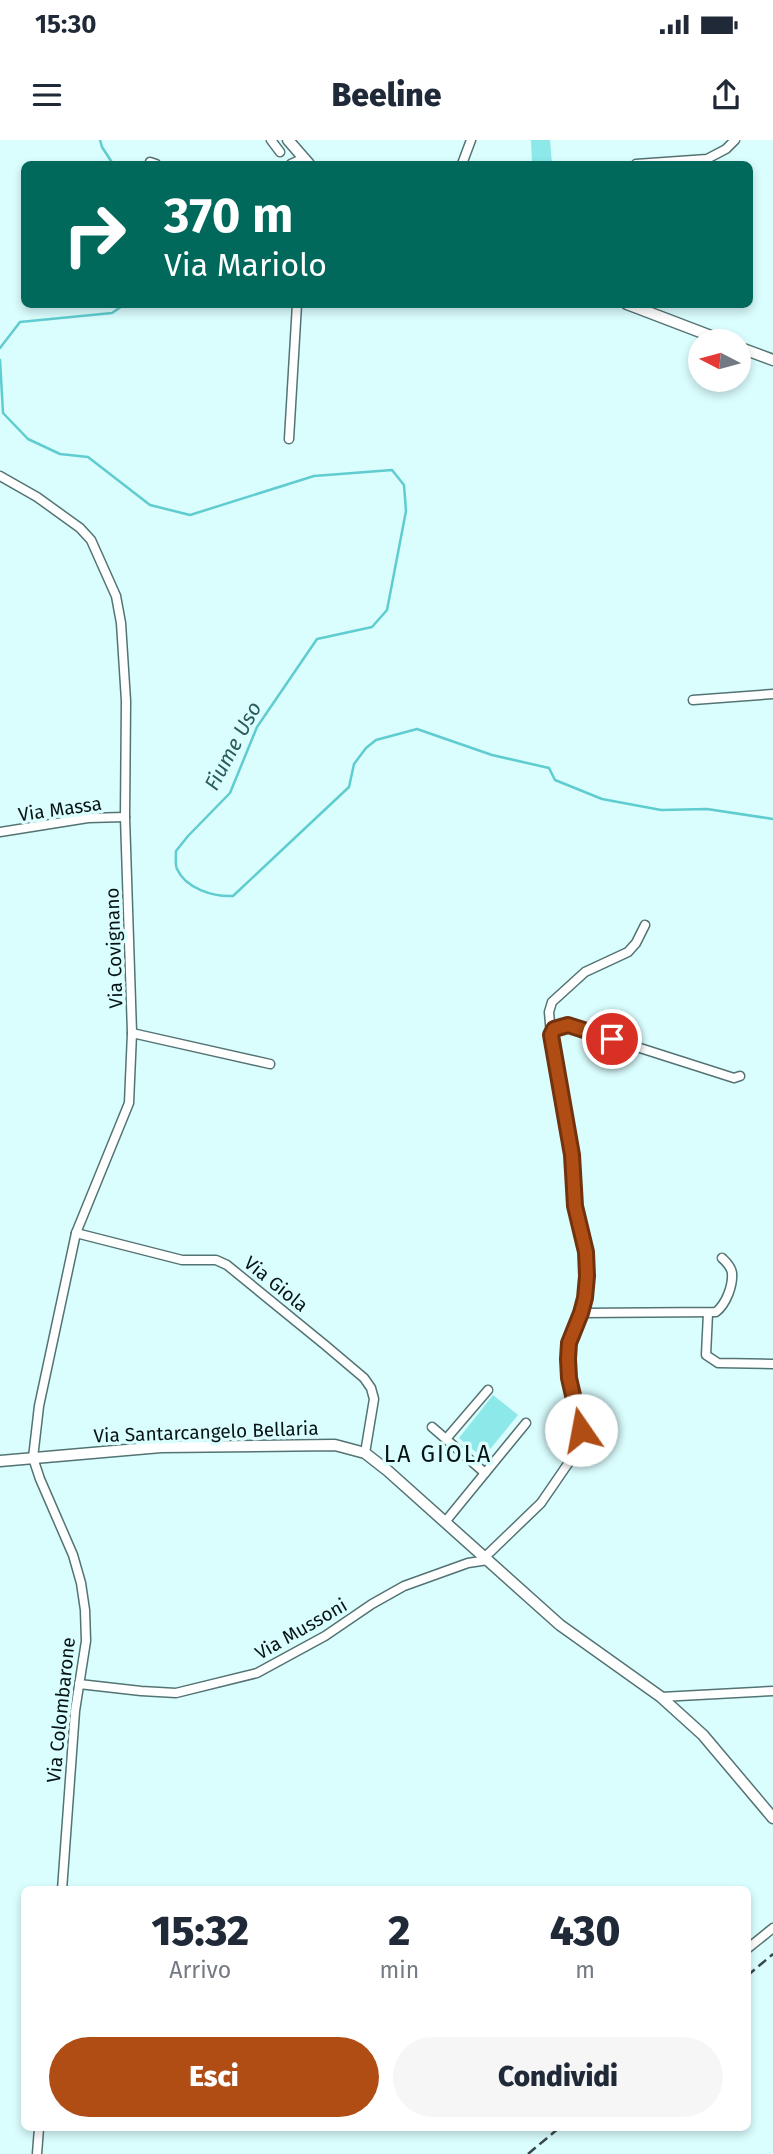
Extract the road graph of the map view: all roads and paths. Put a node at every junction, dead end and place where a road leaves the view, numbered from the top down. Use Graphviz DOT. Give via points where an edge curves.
graph roads {
  1 [pos="272,140"];
  2 [pos="288,140"];
  3 [pos="471,140"];
  4 [pos="735,140"];
  5 [pos="280,152"];
  6 [pos="305,161"];
  7 [pos="463,161"];
  8 [pos="678,161"];
  9 [pos="297,308"];
  10 [pos="637,308"];
  11 [pos="693,329"];
  12 [pos="751,352"];
  13 [pos="773,360"];
  14 [pos="289,439"];
  15 [pos="0,476"];
  16 [pos="773,694"];
  17 [pos="693,700"];
  18 [pos="125,817"];
  19 [pos="0,832"];
  20 [pos="645,925"];
  21 [pos="132,1033"];
  22 [pos="551,1035"];
  23 [pos="270,1064"];
  24 [pos="740,1076"];
  25 [pos="76,1233"];
  26 [pos="722,1258"];
  27 [pos="581,1313"];
  28 [pos="708,1313"];
  29 [pos="773,1364"];
  30 [pos="488,1390"];
  31 [pos="526,1423"];
  32 [pos="432,1427"];
  33 [pos="446,1439"];
  34 [pos="365,1453"];
  35 [pos="33,1458"];
  36 [pos="0,1461"];
  37 [pos="485,1473"];
  38 [pos="445,1522"];
  39 [pos="486,1558"];
  40 [pos="79,1684"];
  41 [pos="773,1691"];
  42 [pos="660,1697"];
  43 [pos="773,1818"];
  44 [pos="62,1886"];
  45 [pos="773,1928"];
  46 [pos="751,1946"];
  47 [pos="39,2131"];
  48 [pos="37,2154"];
  1 -- 5 [label="street"];
  2 -- 6 [label="street"];
  3 -- 7 [label="street"];
  4 -- 8 [label="street" via="707,159"];
  9 -- 14 [label="street"];
  10 -- 11 [label="street"];
  12 -- 13 [label="street"];
  15 -- 18 [label="street, Via Covignano" via="80,528 91,540 116,596 126,701"];
  16 -- 17 [label="street"];
  18 -- 19 [label="street, Via Massa"];
  18 -- 21 [label="street, Via Covignano"];
  20 -- 22 [label="street" via="628,952 585,972 552,1002"];
  21 -- 23 [label="street"];
  21 -- 25 [label="street, Via Covignano" via="129,1103"];
  22 -- 24 [label="street" via="554,1029 568,1025 734,1079"];
  22 -- 27 [label="street" via="572,1155 575,1206 586,1252"];
  25 -- 34 [label="street, Via Giola" via="182,1260 216,1260 227,1265 372,1388"];
  25 -- 35 [label="street, Via Covignano" via="39,1406"];
  26 -- 28 [label="street" via="732,1273 728,1295 722,1308"];
  27 -- 28 [label="street"];
  27 -- 39 [label="street" via="568,1359 581,1430 576,1452 541,1503"];
  28 -- 29 [label="street" via="706,1355 710,1359"];
  30 -- 33 [label="street"];
  31 -- 37 [label="street"];
  32 -- 33 [label="street"];
  33 -- 37 [label="street"];
  34 -- 35 [label="street, Via Santarcangelo Bellaria" via="335,1445 161,1447"];
  34 -- 38 [label="street, Via Santarcangelo Bellaria"];
  35 -- 36 [label="street, Via Santarcangelo Bellaria"];
  35 -- 40 [label="street, Via Colombarone" via="81,1583 86,1641"];
  37 -- 38 [label="street"];
  38 -- 39 [label="street, Via Santarcangelo Bellaria"];
  39 -- 40 [label="street, Via Mussoni" via="404,1587 257,1673 176,1693"];
  39 -- 42 [label="street, Via Santarcangelo Bellaria" via="560,1625"];
  40 -- 44 [label="street, Via Colombarone"];
  41 -- 42 [label="street"];
  42 -- 43 [label="street, Via Santarcangelo Bellaria" via="703,1735"];
  45 -- 46 [label="street"];
  47 -- 48 [label="street"];
}
